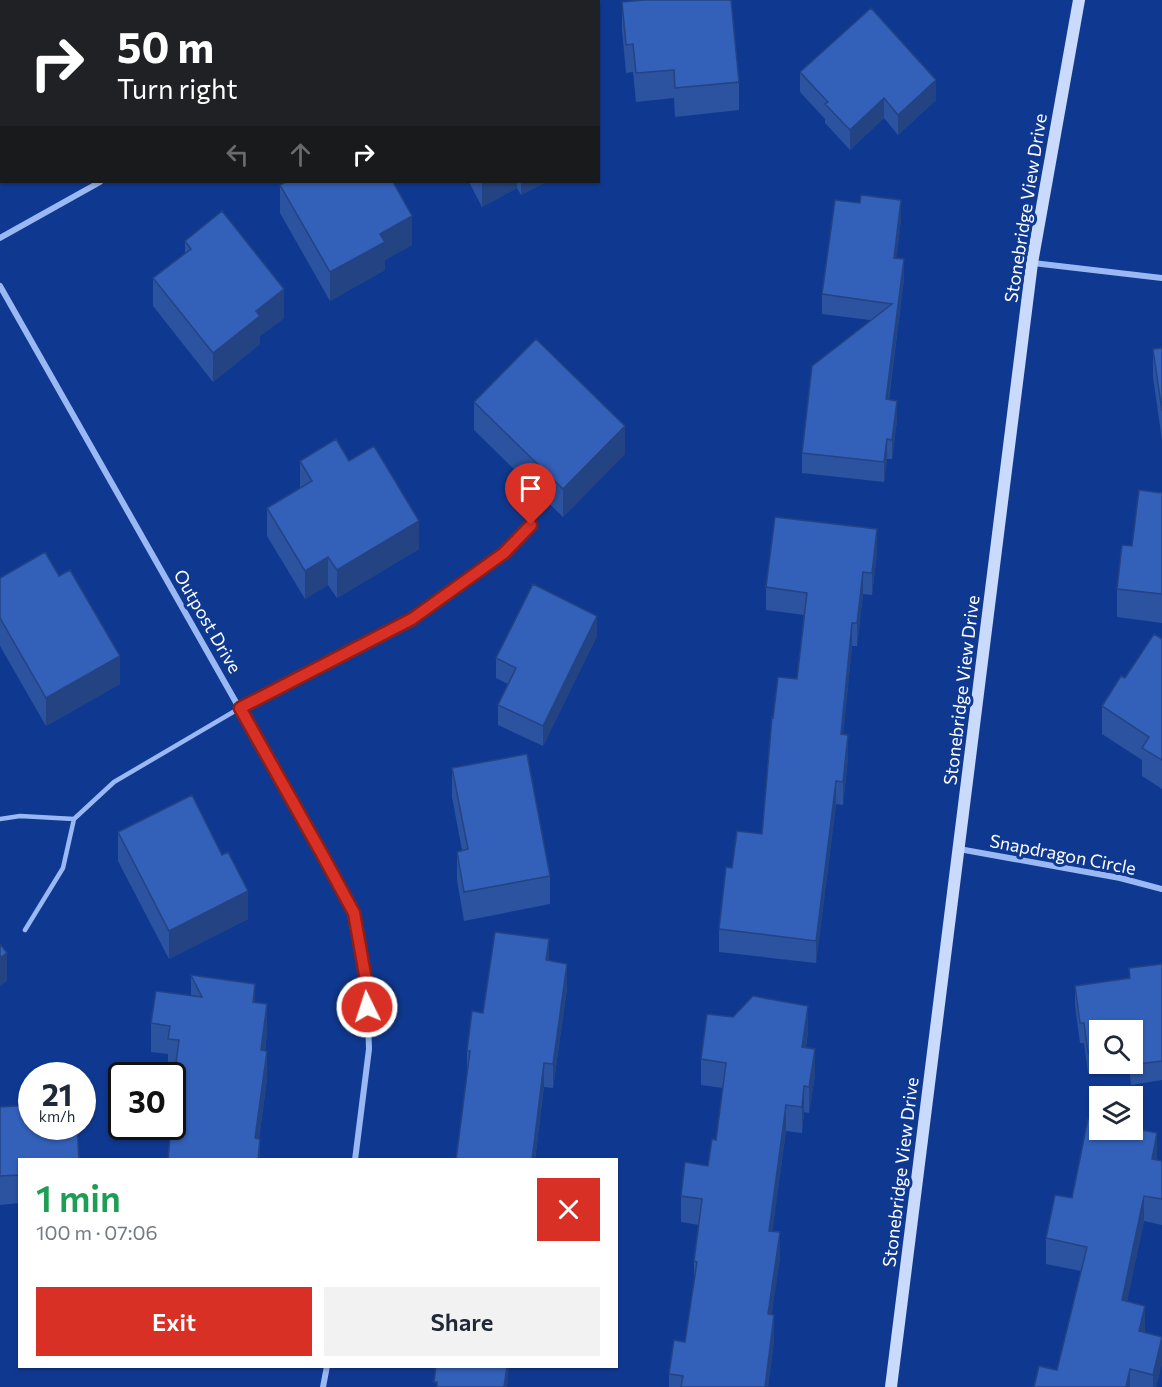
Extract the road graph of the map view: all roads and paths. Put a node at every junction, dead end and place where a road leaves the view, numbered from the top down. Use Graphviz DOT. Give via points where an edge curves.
graph roads {
  1 [pos="1079,0"];
  2 [pos="98,183"];
  3 [pos="0,238"];
  4 [pos="1032,263"];
  5 [pos="1162,278"];
  6 [pos="0,286"];
  7 [pos="531,525"];
  8 [pos="240,708"];
  9 [pos="0,819"];
  10 [pos="74,819"];
  11 [pos="959,849"];
  12 [pos="1162,889"];
  13 [pos="25,930"];
  14 [pos="355,1158"];
  15 [pos="327,1368"];
  16 [pos="323,1387"];
  17 [pos="891,1387"];
  1 -- 4 [label="street, Stonebridge View Drive"];
  2 -- 3 [label="street"];
  4 -- 5 [label="street"];
  4 -- 11 [label="street, Stonebridge View Drive"];
  6 -- 8 [label="street, Outpost Drive"];
  7 -- 8 [label="lane" via="504,553 412,619"];
  8 -- 10 [label="lane" via="114,782"];
  8 -- 14 [label="street, Outpost Drive" via="354,913 367,986 369,1049"];
  9 -- 10 [label="lane"];
  10 -- 13 [label="lane" via="63,868"];
  11 -- 12 [label="street, Snapdragon Circle"];
  11 -- 17 [label="street, Stonebridge View Drive"];
  15 -- 16 [label="street"];
}
